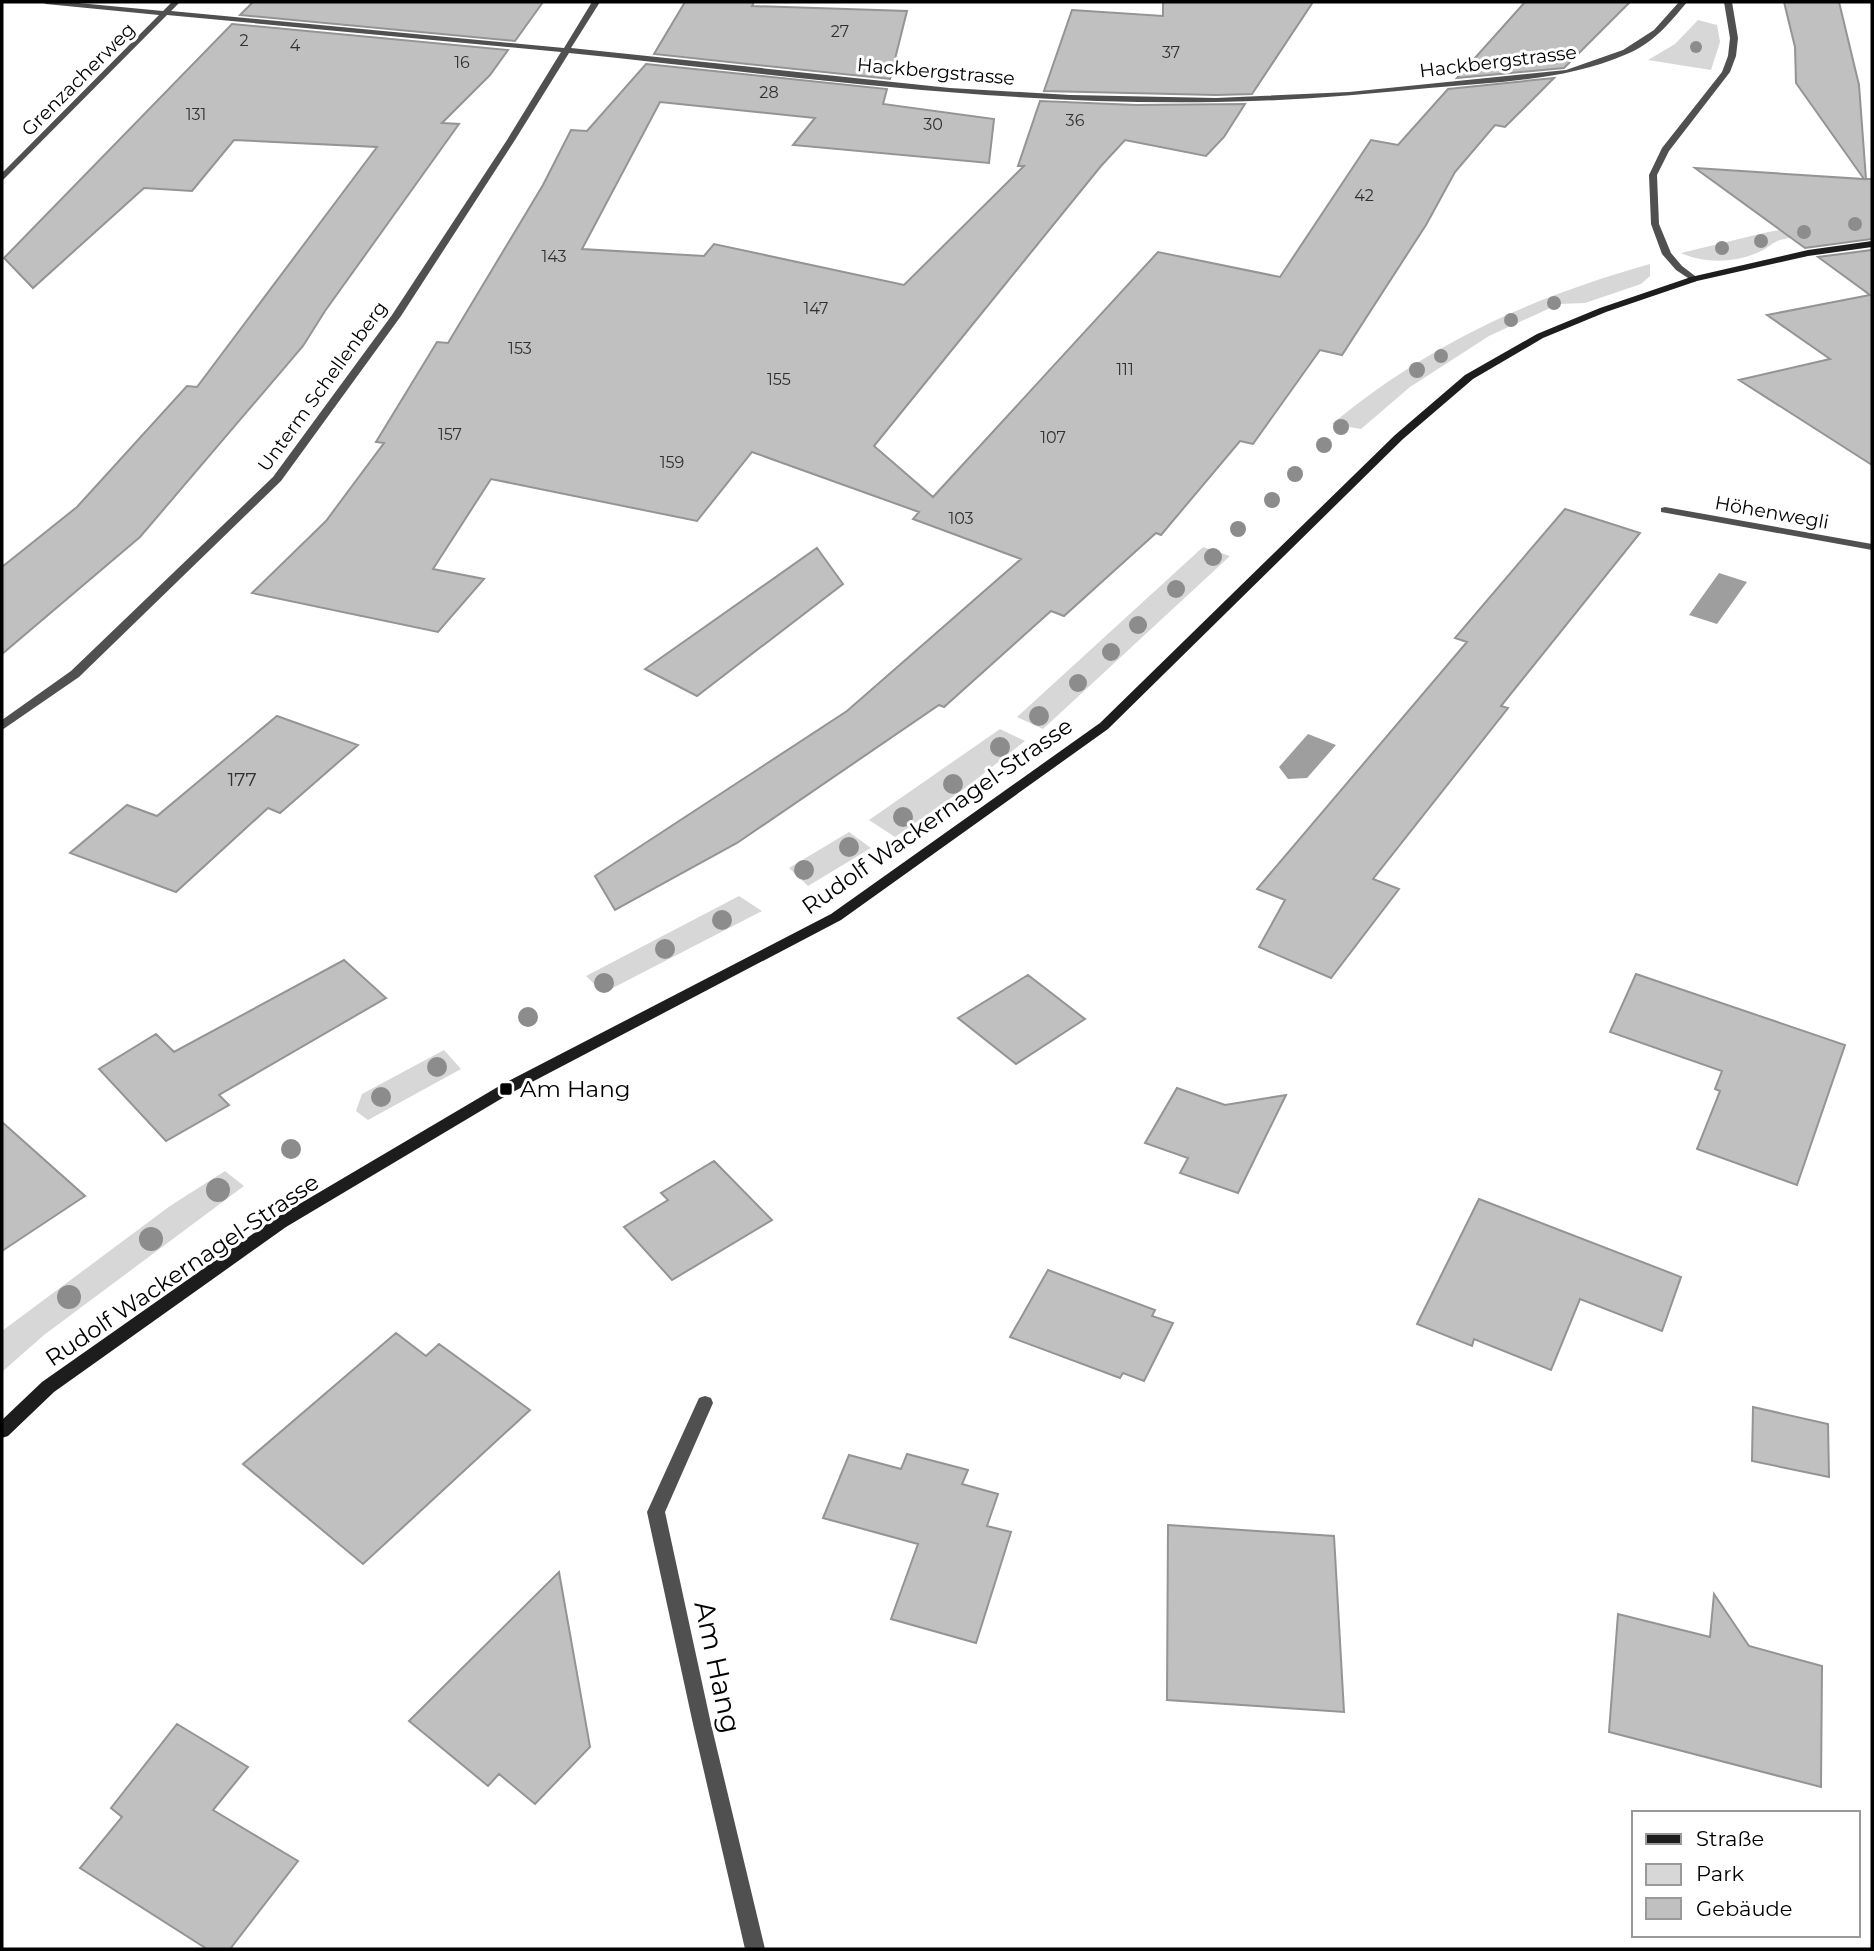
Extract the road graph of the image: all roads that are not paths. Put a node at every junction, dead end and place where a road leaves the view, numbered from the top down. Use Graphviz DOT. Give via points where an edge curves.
graph roads {
  1 [pos="46,2"];
  2 [pos="176,2"];
  3 [pos="596,2"];
  4 [pos="1683,2"];
  5 [pos="1728,2"];
  6 [pos="166,13"];
  7 [pos="565,50"];
  8 [pos="2,178"];
  9 [pos="1872,244"];
  10 [pos="1694,279"];
  11 [pos="1665,510"];
  12 [pos="1872,547"];
  13 [pos="2,726"];
  14 [pos="705,1403"];
  15 [pos="2,1431"];
  16 [pos="755,1949"];
  1 -- 6 [label="street, Hackbergstrasse"];
  2 -- 6 [label="street, Grenzacherweg"];
  3 -- 7 [label="street, Unterm Schellenberg"];
  4 -- 7 [label="street, Hackbergstrasse" via="1657,32 1626,52 1567,72 1349,94 1216,100 950,90"];
  5 -- 10 [label="street" via="1734,38 1726,72 1665,150 1653,175 1655,224 1667,254"];
  6 -- 7 [label="street, Hackbergstrasse"];
  6 -- 8 [label="street, Grenzacherweg"];
  7 -- 13 [label="street, Unterm Schellenberg" via="396,316 277,479 75,674"];
  9 -- 10 [label="street, Rudolf Wackernagel-Strasse" via="1808,253"];
  10 -- 15 [label="street, Rudolf Wackernagel-Strasse" via="1540,336 1469,377 1399,437 1094,733 836,917 506,1089 280,1223 48,1387"];
  11 -- 12 [label="street, Höhenwegli"];
  14 -- 16 [label="street, Am Hang" via="656,1512"];
}
